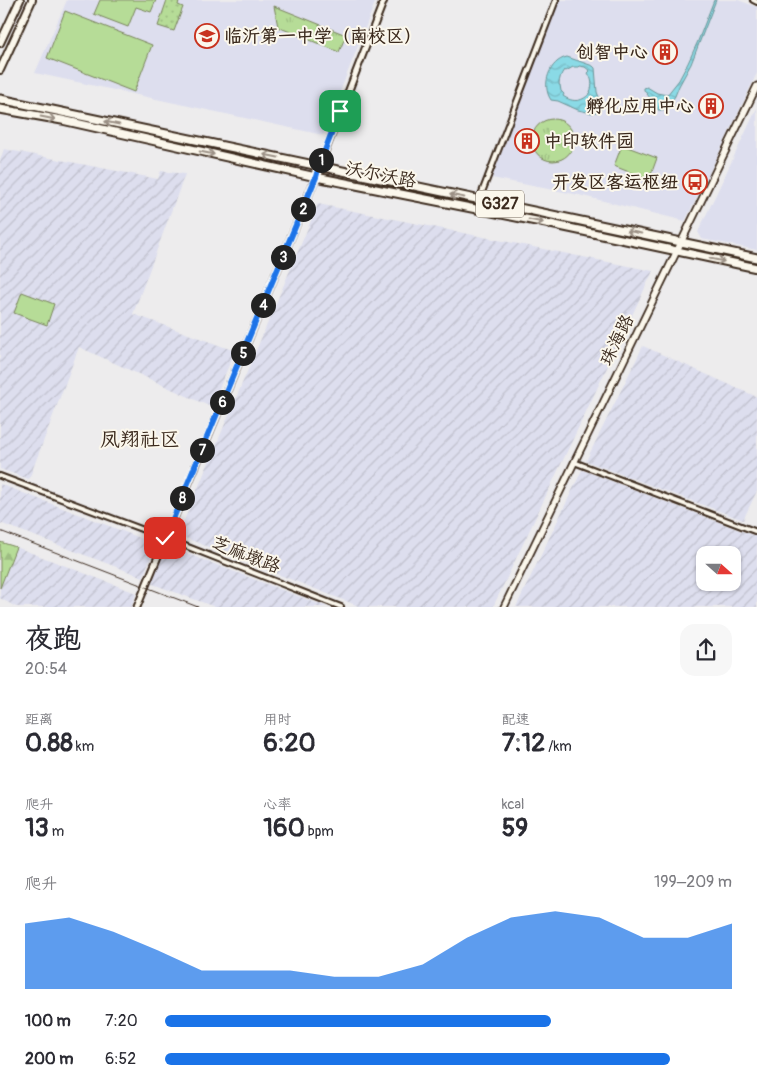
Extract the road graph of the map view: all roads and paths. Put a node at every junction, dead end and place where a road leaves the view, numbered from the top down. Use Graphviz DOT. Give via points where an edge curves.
graph roads {
  1 [pos="20,0"];
  2 [pos="32,0"];
  3 [pos="384,0"];
  4 [pos="556,0"];
  5 [pos="753,0"];
  6 [pos="757,2"];
  7 [pos="0,43"];
  8 [pos="0,70"];
  9 [pos="757,86"];
  10 [pos="0,93"];
  11 [pos="0,99"];
  12 [pos="8,101"];
  13 [pos="2,110"];
  14 [pos="319,166"];
  15 [pos="316,177"];
  16 [pos="479,200"];
  17 [pos="681,242"];
  18 [pos="677,251"];
  19 [pos="757,258"];
  20 [pos="757,268"];
  21 [pos="574,462"];
  22 [pos="0,476"];
  23 [pos="757,532"];
  24 [pos="165,538"];
  25 [pos="137,607"];
  26 [pos="341,607"];
  27 [pos="504,607"];
  1 -- 7 [label="main road"];
  2 -- 8 [label="main road"];
  3 -- 14 [label="street"];
  4 -- 16 [label="street"];
  5 -- 6 [label="street"];
  9 -- 17 [label="main road, 珠海路"];
  10 -- 12 [label="highway"];
  11 -- 12 [label="highway, 沃尔沃路 / G327"];
  14 -- 12 [label="highway, 沃尔沃路 / G327, one-way"];
  13 -- 15 [label="highway, 沃尔沃路 / G327, one-way" via="62,120"];
  14 -- 15 [label="street"];
  16 -- 14 [label="highway, 沃尔沃路 / G327, one-way"];
  15 -- 18 [label="highway, 沃尔沃路 / G327, one-way"];
  15 -- 24 [label="street"];
  17 -- 16 [label="highway, 沃尔沃路 / G327, one-way"];
  17 -- 18 [label="main road, 珠海路"];
  17 -- 19 [label="highway, 沃尔沃路 / G327"];
  18 -- 20 [label="highway, 沃尔沃路 / G327, one-way"];
  18 -- 21 [label="main road, 珠海路"];
  21 -- 23 [label="street"];
  21 -- 27 [label="main road, 珠海路"];
  22 -- 24 [label="street, 芝麻墩路"];
  24 -- 25 [label="street"];
  24 -- 26 [label="street, 芝麻墩路"];
}
